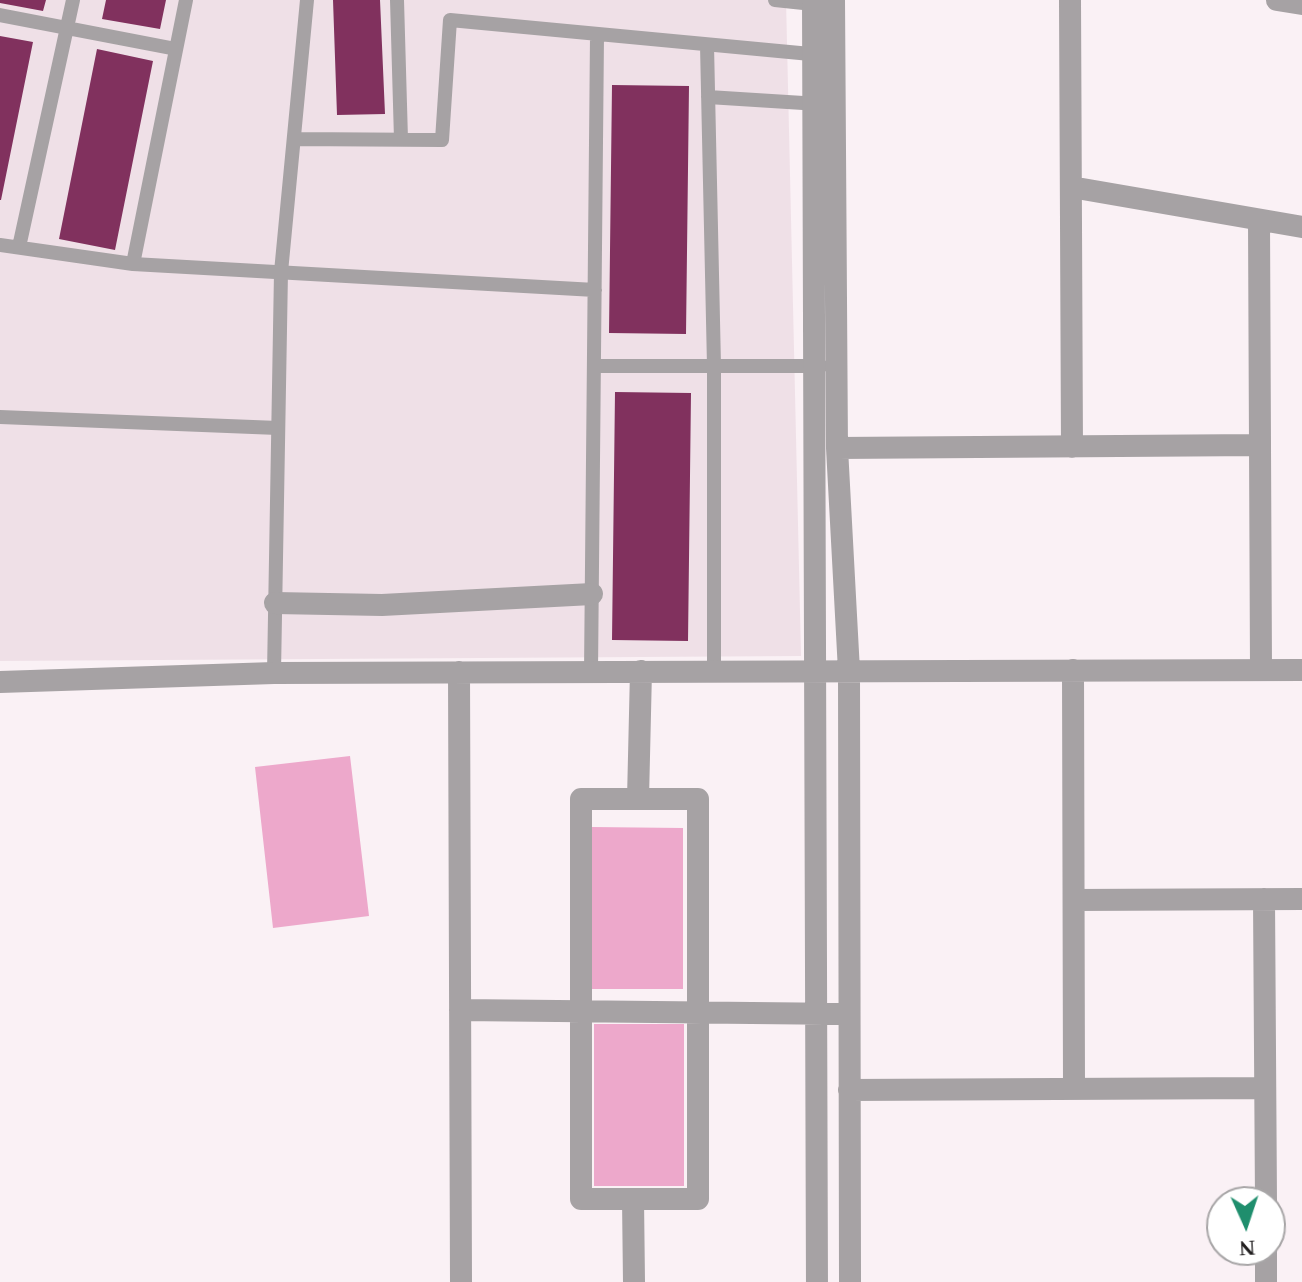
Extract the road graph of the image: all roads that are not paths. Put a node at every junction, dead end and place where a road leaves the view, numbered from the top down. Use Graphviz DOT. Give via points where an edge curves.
graph roads {
  1 [pos="73,0"];
  2 [pos="186,0"];
  3 [pos="307,0"];
  4 [pos="397,0"];
  5 [pos="775,0"];
  6 [pos="1070,0"];
  7 [pos="1277,0"];
  8 [pos="820,1"];
  9 [pos="1302,4"];
  10 [pos="0,15"];
  11 [pos="67,28"];
  12 [pos="597,36"];
  13 [pos="707,45"];
  14 [pos="176,49"];
  15 [pos="823,55"];
  16 [pos="708,97"];
  17 [pos="823,105"];
  18 [pos="294,139"];
  19 [pos="401,139"];
  20 [pos="1071,187"];
  21 [pos="1259,222"];
  22 [pos="1302,227"];
  23 [pos="0,245"];
  24 [pos="19,247"];
  25 [pos="133,264"];
  26 [pos="281,272"];
  27 [pos="595,290"];
  28 [pos="594,366"];
  29 [pos="714,366"];
  30 [pos="814,366"];
  31 [pos="837,367"];
  32 [pos="0,417"];
  33 [pos="278,428"];
  34 [pos="1260,445"];
  35 [pos="1072,447"];
  36 [pos="837,448"];
  37 [pos="592,594"];
  38 [pos="275,603"];
  39 [pos="1261,669"];
  40 [pos="1073,670"];
  41 [pos="1302,670"];
  42 [pos="641,671"];
  43 [pos="714,671"];
  44 [pos="815,671"];
  45 [pos="849,671"];
  46 [pos="459,672"];
  47 [pos="591,672"];
  48 [pos="274,673"];
  49 [pos="0,682"];
  50 [pos="638,799"];
  51 [pos="1264,899"];
  52 [pos="1302,899"];
  53 [pos="1074,900"];
  54 [pos="460,1010"];
  55 [pos="581,1012"];
  56 [pos="698,1013"];
  57 [pos="816,1014"];
  58 [pos="849,1014"];
  59 [pos="1265,1088"];
  60 [pos="1074,1089"];
  61 [pos="849,1090"];
  62 [pos="1266,1186"];
  63 [pos="633,1199"];
  64 [pos="461,1282"];
  65 [pos="634,1282"];
  66 [pos="817,1282"];
  67 [pos="850,1282"];
  1 -- 11 [label="lane"];
  2 -- 14 [label="lane"];
  3 -- 18 [label="lane"];
  4 -- 19 [label="lane"];
  5 -- 8 [label="lane"];
  6 -- 20 [label="street"];
  7 -- 9 [label="street"];
  8 -- 15 [label="street"];
  10 -- 11 [label="lane"];
  11 -- 14 [label="lane"];
  11 -- 24 [label="lane"];
  12 -- 13 [label="lane"];
  12 -- 19 [label="lane" via="450,20 442,140"];
  12 -- 27 [label="lane"];
  13 -- 15 [label="lane"];
  13 -- 16 [label="lane"];
  14 -- 25 [label="lane"];
  15 -- 17 [label="street"];
  16 -- 17 [label="lane"];
  16 -- 29 [label="lane"];
  17 -- 30 [label="street"];
  17 -- 31 [label="street"];
  18 -- 19 [label="lane"];
  18 -- 26 [label="lane"];
  20 -- 21 [label="street"];
  20 -- 35 [label="street"];
  21 -- 22 [label="street"];
  21 -- 34 [label="street"];
  23 -- 24 [label="lane"];
  24 -- 25 [label="lane"];
  25 -- 26 [label="lane"];
  26 -- 27 [label="lane"];
  26 -- 33 [label="lane"];
  27 -- 28 [label="lane"];
  28 -- 29 [label="lane"];
  28 -- 37 [label="lane"];
  29 -- 30 [label="lane"];
  29 -- 43 [label="lane"];
  30 -- 31 [label="lane"];
  30 -- 44 [label="street"];
  31 -- 36 [label="street"];
  32 -- 33 [label="lane"];
  33 -- 38 [label="lane"];
  34 -- 35 [label="street"];
  34 -- 39 [label="street"];
  35 -- 36 [label="street"];
  36 -- 45 [label="street"];
  37 -- 38 [label="street" via="382,605"];
  37 -- 47 [label="lane"];
  38 -- 48 [label="lane"];
  39 -- 40 [label="street"];
  39 -- 41 [label="street"];
  40 -- 45 [label="street"];
  40 -- 53 [label="street"];
  42 -- 43 [label="street"];
  42 -- 47 [label="street"];
  42 -- 50 [label="street"];
  43 -- 44 [label="street"];
  44 -- 45 [label="street"];
  44 -- 57 [label="street"];
  45 -- 58 [label="street"];
  46 -- 47 [label="street"];
  46 -- 48 [label="street"];
  46 -- 54 [label="street"];
  48 -- 49 [label="street"];
  50 -- 55 [label="street" via="581,799"];
  50 -- 56 [label="street" via="698,799"];
  51 -- 52 [label="street"];
  51 -- 53 [label="street"];
  51 -- 59 [label="street"];
  53 -- 60 [label="street"];
  54 -- 55 [label="street"];
  54 -- 64 [label="street"];
  55 -- 56 [label="street"];
  55 -- 63 [label="street" via="581,1199"];
  56 -- 57 [label="street"];
  56 -- 63 [label="street" via="698,1199"];
  57 -- 58 [label="street"];
  57 -- 66 [label="street"];
  58 -- 61 [label="street"];
  59 -- 60 [label="street"];
  59 -- 62 [label="street"];
  60 -- 61 [label="street"];
  61 -- 67 [label="street"];
  63 -- 65 [label="street"];
}
